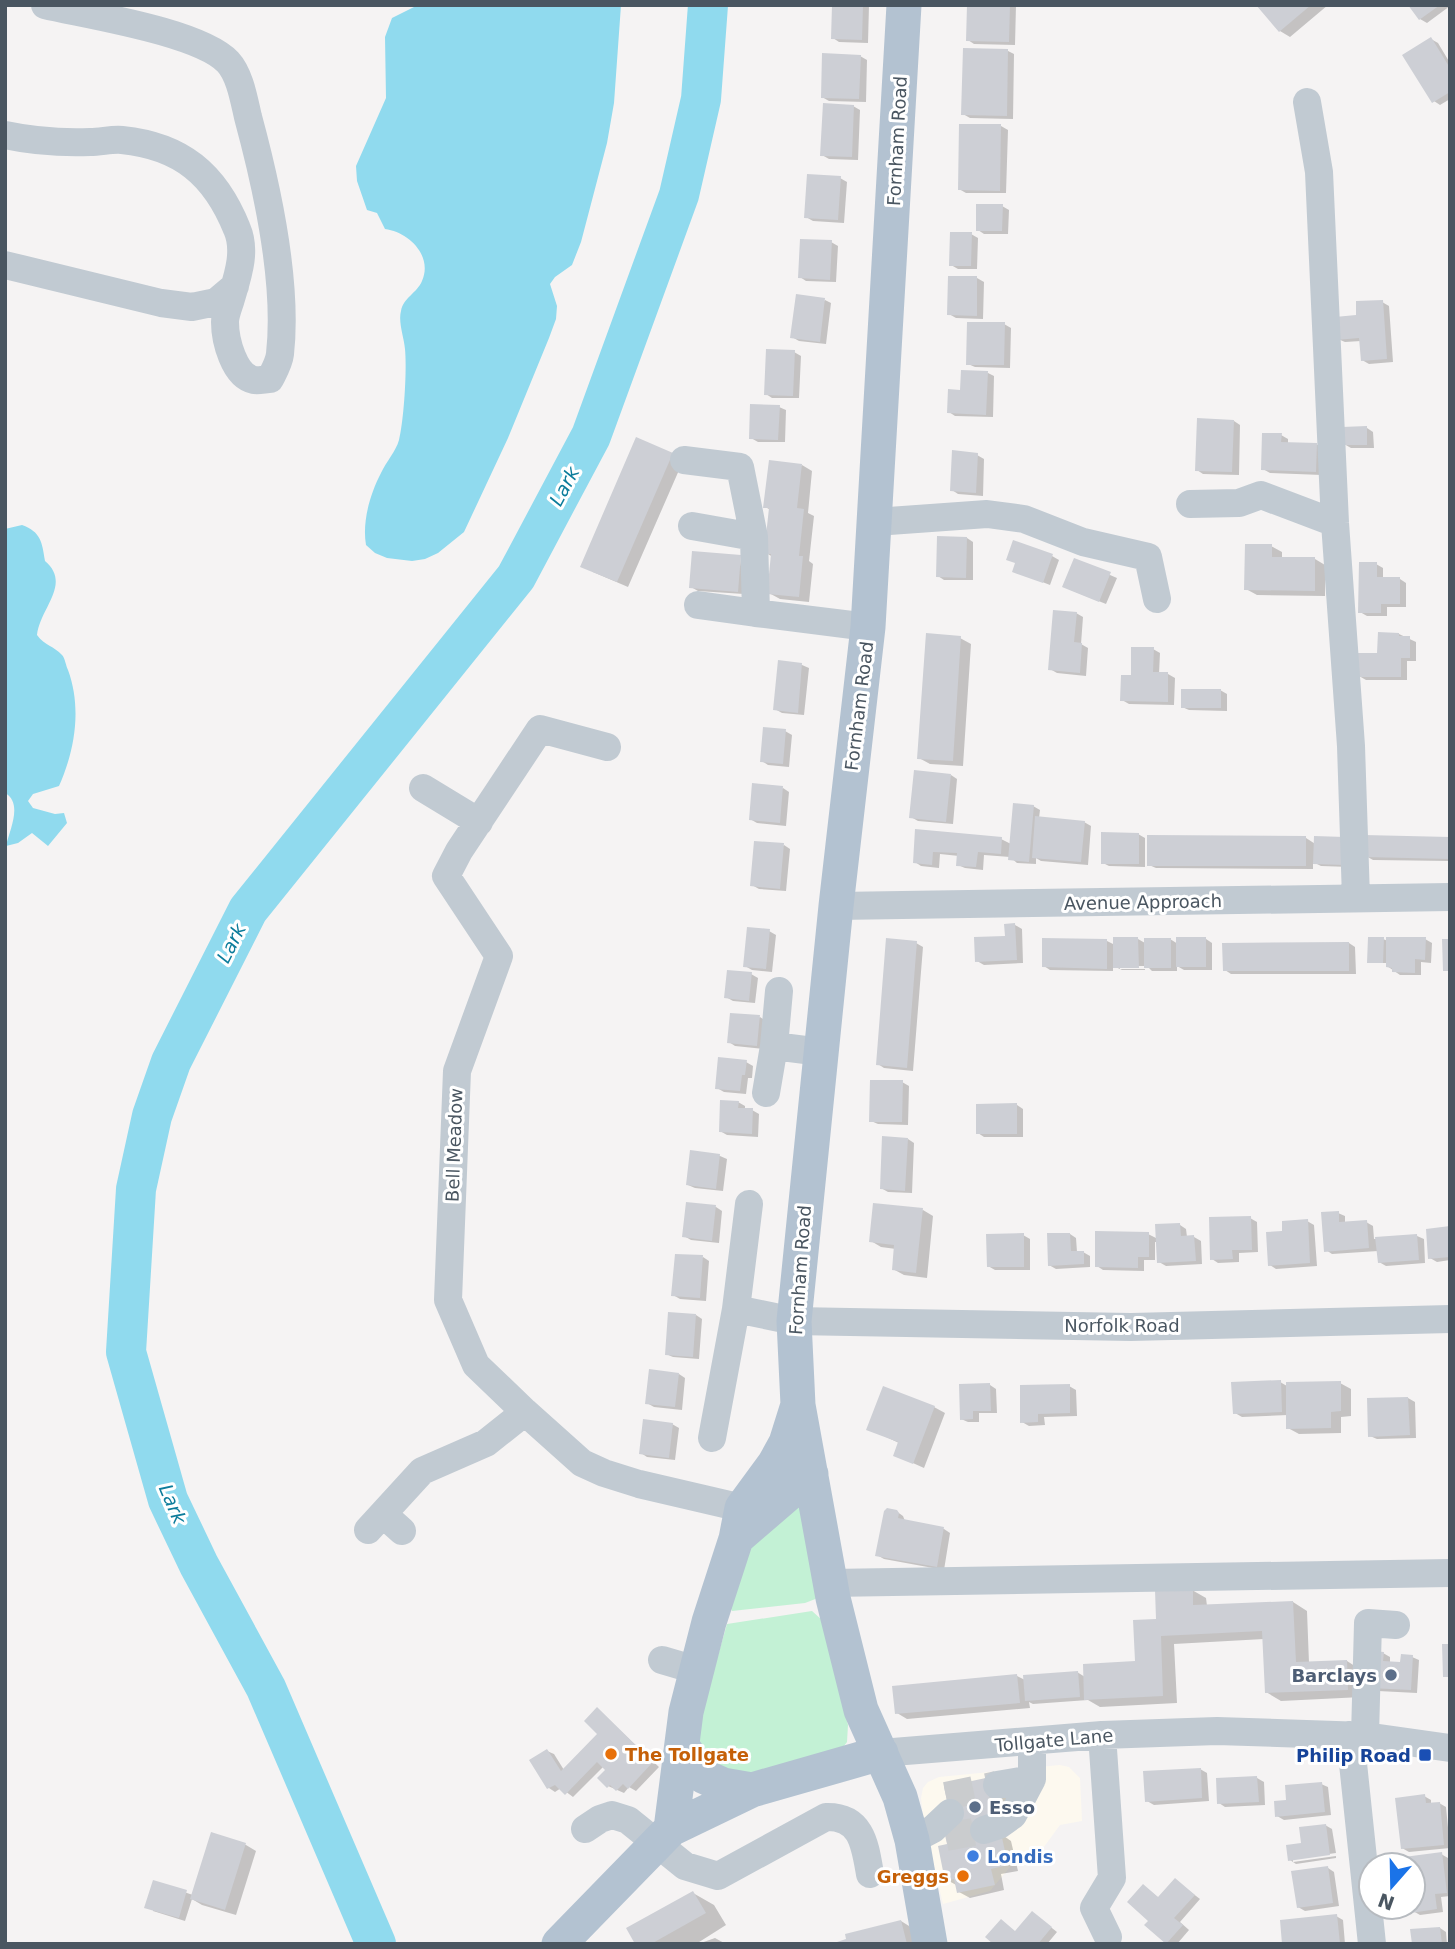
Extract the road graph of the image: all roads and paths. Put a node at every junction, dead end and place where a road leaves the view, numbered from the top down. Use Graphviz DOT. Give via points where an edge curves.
graph roads {
  1 [pos="45,5"];
  2 [pos="904,5"];
  3 [pos="1307,102"];
  4 [pos="5,135"];
  5 [pos="5,265"];
  6 [pos="234,286"];
  7 [pos="684,460"];
  8 [pos="1190,504"];
  9 [pos="875,522"];
  10 [pos="1335,523"];
  11 [pos="692,526"];
  12 [pos="754,537"];
  13 [pos="1157,599"];
  14 [pos="698,605"];
  15 [pos="756,613"];
  16 [pos="868,626"];
  17 [pos="607,747"];
  18 [pos="423,788"];
  19 [pos="479,822"];
  20 [pos="1450,897"];
  21 [pos="1356,898"];
  22 [pos="836,906"];
  23 [pos="779,991"];
  24 [pos="774,1046"];
  25 [pos="821,1052"];
  26 [pos="766,1093"];
  27 [pos="749,1203"];
  28 [pos="736,1309"];
  29 [pos="1450,1319"];
  30 [pos="794,1321"];
  31 [pos="798,1405"];
  32 [pos="525,1412"];
  33 [pos="712,1438"];
  34 [pos="811,1474"];
  35 [pos="739,1523"];
  36 [pos="384,1525"];
  37 [pos="1450,1573"];
  38 [pos="830,1583"];
  39 [pos="1396,1625"];
  40 [pos="662,1660"];
  41 [pos="696,1670"];
  42 [pos="1102,1735"];
  43 [pos="1358,1735"];
  44 [pos="1032,1741"];
  45 [pos="682,1746"];
  46 [pos="1450,1748"];
  47 [pos="881,1754"];
  48 [pos="1032,1779"];
  49 [pos="752,1790"];
  50 [pos="999,1793"];
  51 [pos="585,1829"];
  52 [pos="984,1830"];
  53 [pos="665,1837"];
  54 [pos="870,1874"];
  55 [pos="1108,1937"];
  56 [pos="559,1944"];
  57 [pos="930,1944"];
  58 [pos="1372,1944"];
  1 -- 6 [label="street" via="176,35 228,62 240,86 272,219 281,325 280,358 270,379 254,381 240,373 231,355 225,321"];
  2 -- 9 [label="main road, Fornham Road"];
  3 -- 10 [label="street" via="1319,172"];
  4 -- 6 [label="street" via="49,142 120,139 182,157 205,174 238,231 242,253"];
  5 -- 6 [label="street" via="192,307 216,302"];
  7 -- 12 [label="street" via="740,467"];
  8 -- 10 [label="street" via="1239,503 1261,495"];
  9 -- 13 [label="street" via="987,514 1024,519 1083,542 1148,557"];
  9 -- 16 [label="main road, Fornham Road"];
  10 -- 21 [label="street"];
  11 -- 12 [label="street"];
  12 -- 15 [label="street"];
  14 -- 15 [label="street"];
  15 -- 16 [label="street"];
  16 -- 22 [label="main road, Fornham Road"];
  17 -- 19 [label="street, Bell Meadow" via="540,729"];
  18 -- 19 [label="street"];
  19 -- 32 [label="street, Bell Meadow" via="446,876 499,956 457,1071 448,1300 476,1365"];
  20 -- 21 [label="street, Avenue Approach"];
  21 -- 22 [label="street, Avenue Approach"];
  22 -- 25 [label="main road, Fornham Road"];
  23 -- 24 [label="street"];
  24 -- 25 [label="street"];
  24 -- 26 [label="street"];
  25 -- 30 [label="main road, Fornham Road"];
  27 -- 28 [label="street"];
  28 -- 30 [label="street, Norfolk Road"];
  28 -- 33 [label="street"];
  29 -- 30 [label="street, Norfolk Road" via="1131,1327"];
  30 -- 31 [label="main road, Fornham Road"];
  31 -- 34 [label="main road, Fornham Road"];
  31 -- 35 [label="main road, Fornham Road" via="786,1443"];
  32 -- 35 [label="street, Bell Meadow" via="582,1463"];
  32 -- 36 [label="street" via="486,1443 422,1471"];
  34 -- 35 [label="main road"];
  34 -- 38 [label="main road, Fornham Road"];
  35 -- 41 [label="main road, Fornham Road"];
  37 -- 38 [label="street"];
  38 -- 47 [label="main road, Fornham Road" via="861,1710"];
  39 -- 43 [label="street" via="1368,1623"];
  40 -- 41 [label="street"];
  41 -- 45 [label="main road, Fornham Road"];
  42 -- 43 [label="street, Tollgate Lane" via="1217,1731"];
  42 -- 44 [label="street, Tollgate Lane"];
  42 -- 55 [label="street" via="1112,1878 1094,1908"];
  43 -- 46 [label="street, Tollgate Lane"];
  43 -- 58 [label="street"];
  44 -- 47 [label="street, Tollgate Lane"];
  44 -- 48 [label="street"];
  45 -- 49 [label="main road" via="702,1776"];
  45 -- 53 [label="main road, Fornham Road"];
  47 -- 49 [label="main road, Tollgate Lane"];
  47 -- 57 [label="main road, Fornham Road" via="900,1797 937,1823"];
  48 -- 50 [label="street"];
  48 -- 52 [label="street" via="1013,1815"];
  49 -- 53 [label="main road, Tollgate Lane"];
  51 -- 53 [label="street" via="612,1815"];
  53 -- 54 [label="street" via="685,1866 718,1877 826,1817 838,1817 854,1825 864,1842"];
  53 -- 56 [label="main road"];
}
